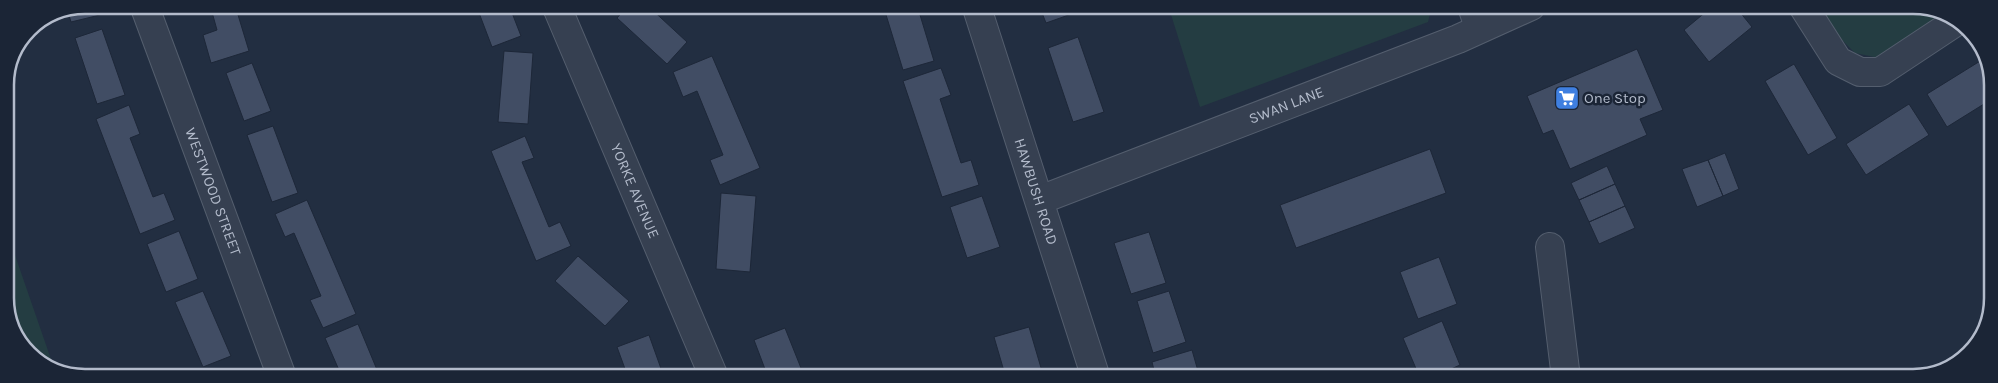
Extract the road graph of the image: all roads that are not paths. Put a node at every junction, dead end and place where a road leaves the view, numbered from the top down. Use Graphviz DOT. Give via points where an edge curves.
graph roads {
  1 [pos="147,14"];
  2 [pos="560,14"];
  3 [pos="979,14"];
  4 [pos="1490,14"];
  5 [pos="1808,14"];
  6 [pos="1475,17"];
  7 [pos="1951,25"];
  8 [pos="1040,200"];
  9 [pos="1550,248"];
  10 [pos="279,369"];
  11 [pos="710,369"];
  12 [pos="1093,369"];
  13 [pos="1565,369"];
  1 -- 10 [label="street, WESTWOOD STREET"];
  2 -- 11 [label="street, YORKE AVENUE"];
  3 -- 8 [label="street, HAWBUSH ROAD"];
  4 -- 6 [label="street, SWAN LANE"];
  5 -- 7 [label="street" via="1838,61 1860,72 1880,72"];
  6 -- 8 [label="street, SWAN LANE" via="1449,43"];
  8 -- 12 [label="street, HAWBUSH ROAD"];
  9 -- 13 [label="street"];
}
